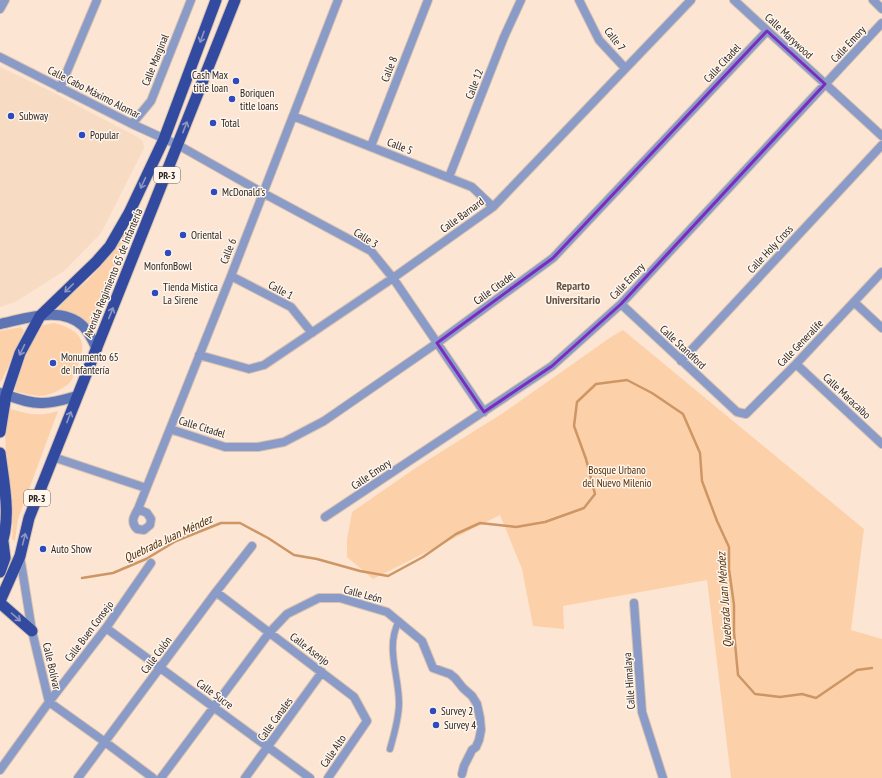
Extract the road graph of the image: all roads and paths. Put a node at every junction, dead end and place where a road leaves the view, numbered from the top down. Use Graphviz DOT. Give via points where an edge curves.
graph roads {
  1 [pos="5,0"];
  2 [pos="97,0"];
  3 [pos="191,0"];
  4 [pos="216,0"];
  5 [pos="235,0"];
  6 [pos="338,0"];
  7 [pos="428,0"];
  8 [pos="521,0"];
  9 [pos="579,0"];
  10 [pos="691,0"];
  11 [pos="734,0"];
  12 [pos="873,0"];
  13 [pos="0,9"];
  14 [pos="882,9"];
  15 [pos="882,23"];
  16 [pos="767,31"];
  17 [pos="0,57"];
  18 [pos="625,68"];
  19 [pos="825,84"];
  20 [pos="60,88"];
  21 [pos="293,116"];
  22 [pos="132,124"];
  23 [pos="882,136"];
  24 [pos="164,139"];
  25 [pos="882,144"];
  26 [pos="178,145"];
  27 [pos="370,146"];
  28 [pos="449,177"];
  29 [pos="262,193"];
  30 [pos="493,207"];
  31 [pos="882,272"];
  32 [pos="230,276"];
  33 [pos="393,278"];
  34 [pos="854,302"];
  35 [pos="621,304"];
  36 [pos="40,316"];
  37 [pos="0,324"];
  38 [pos="882,328"];
  39 [pos="312,333"];
  40 [pos="437,343"];
  41 [pos="97,349"];
  42 [pos="199,356"];
  43 [pos="681,360"];
  44 [pos="796,364"];
  45 [pos="3,394"];
  46 [pos="77,396"];
  47 [pos="730,405"];
  48 [pos="484,412"];
  49 [pos="170,429"];
  50 [pos="0,432"];
  51 [pos="882,444"];
  52 [pos="0,453"];
  53 [pos="53,457"];
  54 [pos="146,488"];
  55 [pos="138,509"];
  56 [pos="325,517"];
  57 [pos="2,545"];
  58 [pos="252,546"];
  59 [pos="20,556"];
  60 [pos="151,563"];
  61 [pos="0,572"];
  62 [pos="216,592"];
  63 [pos="0,602"];
  64 [pos="634,603"];
  65 [pos="399,621"];
  66 [pos="106,628"];
  67 [pos="32,631"];
  68 [pos="269,633"];
  69 [pos="160,668"];
  70 [pos="322,672"];
  71 [pos="49,702"];
  72 [pos="214,707"];
  73 [pos="357,736"];
  74 [pos="105,742"];
  75 [pos="268,747"];
  76 [pos="390,749"];
  77 [pos="0,770"];
  78 [pos="462,774"];
  79 [pos="78,778"];
  80 [pos="153,778"];
  81 [pos="161,778"];
  82 [pos="245,778"];
  83 [pos="310,778"];
  84 [pos="328,778"];
  85 [pos="663,778"];
  1 -- 13 [label="street"];
  2 -- 20 [label="street"];
  3 -- 22 [label="street, Calle Marginal" via="151,101"];
  4 -- 24 [label="highway, Avenida Regimiento 65 de Infantería / PR-3, one-way"];
  26 -- 5 [label="highway, Avenida Regimiento 65 de Infantería / PR-3, one-way"];
  6 -- 21 [label="street, Calle 6"];
  7 -- 27 [label="street, Calle 8"];
  8 -- 28 [label="street, Calle 12"];
  9 -- 18 [label="street, Calle 7" via="599,40"];
  10 -- 18 [label="street, Calle Barnard"];
  11 -- 16 [label="street, Calle Marywood"];
  12 -- 14 [label="street"];
  15 -- 19 [label="street, Calle Emory"];
  16 -- 19 [label="street, Calle Marywood"];
  16 -- 40 [label="street, Calle Citadel" via="554,258"];
  17 -- 20 [label="street, Calle Cabo Máximo Alomar"];
  18 -- 30 [label="street, Calle Barnard"];
  19 -- 23 [label="street, Calle Marywood"];
  19 -- 35 [label="street, Calle Emory"];
  20 -- 22 [label="street, Calle Cabo Máximo Alomar"];
  21 -- 27 [label="street, Calle 5"];
  21 -- 29 [label="street, Calle 6"];
  22 -- 24 [label="street, Calle Cabo Máximo Alomar"];
  24 -- 26 [label="street, Calle Cabo Máximo Alomar"];
  24 -- 36 [label="highway, Avenida Regimiento 65 de Infantería / PR-3, one-way" via="129,213 110,246"];
  25 -- 43 [label="street, Calle Holy Cross"];
  26 -- 29 [label="street, Calle 3"];
  41 -- 26 [label="highway, Avenida Regimiento 65 de Infantería / PR-3, one-way"];
  27 -- 28 [label="street, Calle 5"];
  28 -- 30 [label="street, Calle 5" via="472,187"];
  29 -- 32 [label="street, Calle 6"];
  29 -- 33 [label="street, Calle 3" via="371,251"];
  30 -- 33 [label="street, Calle Barnard"];
  31 -- 34 [label="street, Calle Generalife"];
  32 -- 39 [label="street, Calle 1" via="291,307"];
  32 -- 42 [label="street, Calle 6"];
  33 -- 39 [label="street, Calle Barnard"];
  33 -- 40 [label="street, Calle 3"];
  34 -- 38 [label="street"];
  34 -- 44 [label="street, Calle Generalife"];
  35 -- 43 [label="street, Calle Standford"];
  35 -- 48 [label="street, Calle Emory" via="552,366"];
  36 -- 37 [label="main road"];
  36 -- 41 [label="main road" via="56,314 72,318 83,326"];
  36 -- 45 [label="highway, Avenida Regimiento 65 de Infantería / PR-3, one-way" via="20,353"];
  39 -- 42 [label="street, Calle Barnard" via="264,365 250,369"];
  40 -- 48 [label="street, Calle 3"];
  40 -- 49 [label="street, Calle Citadel" via="324,421 284,442 258,447 225,447"];
  41 -- 46 [label="highway, Avenida Regimiento 65 de Infantería / PR-3"];
  42 -- 49 [label="street, Calle 6"];
  43 -- 47 [label="street, Calle Standford"];
  44 -- 47 [label="street, Calle Generalife" via="746,414 737,412"];
  44 -- 51 [label="street, Calle Maracaibo"];
  45 -- 46 [label="main road" via="29,402 45,403"];
  45 -- 50 [label="highway, Avenida Regimiento 65 de Infantería / PR-3"];
  53 -- 46 [label="highway, Avenida Regimiento 65 de Infantería / PR-3, one-way"];
  48 -- 56 [label="street, Calle Emory"];
  49 -- 54 [label="street, Calle 6"];
  52 -- 57 [label="highway" via="6,515"];
  53 -- 54 [label="street"];
  59 -- 53 [label="highway, Avenida Regimiento 65 de Infantería / PR-3, one-way" via="29,518"];
  54 -- 55 [label="street, Calle 6"];
  57 -- 61 [label="highway" via="5,558"];
  58 -- 62 [label="street, Calle Colón"];
  59 -- 63 [label="highway, Avenida Regimiento 65 de Infantería / PR-3"];
  59 -- 67 [label="street, Calle Bolívar"];
  60 -- 66 [label="street, Calle Buen Consejo"];
  62 -- 68 [label="street, Calle Asenjo"];
  62 -- 69 [label="street, Calle Colón"];
  63 -- 67 [label="highway, one-way"];
  64 -- 85 [label="street, Calle Himalaya" via="642,712"];
  65 -- 68 [label="street, Calle León" via="387,612 340,598 319,598 287,614"];
  65 -- 76 [label="street" via="394,629 392,654 399,704"];
  65 -- 78 [label="street, Calle León" via="422,641 432,668 450,674 477,704 481,730 479,740"];
  66 -- 69 [label="street, Calle Sucre"];
  66 -- 71 [label="street, Calle Buen Consejo"];
  67 -- 71 [label="street, Calle Bolívar"];
  68 -- 70 [label="street, Calle Asenjo"];
  68 -- 72 [label="street, Calle León"];
  69 -- 72 [label="street, Calle Sucre"];
  69 -- 74 [label="street, Calle Colón"];
  70 -- 73 [label="street, Calle Asenjo" via="354,697 367,721"];
  70 -- 75 [label="street, Calle Canales"];
  71 -- 74 [label="street, Calle Bolívar"];
  71 -- 77 [label="street, Calle Buen Consejo"];
  72 -- 75 [label="street, Calle Sucre"];
  72 -- 81 [label="street, Calle León"];
  73 -- 84 [label="street, Calle Alto"];
  74 -- 79 [label="street, Calle Colón"];
  74 -- 80 [label="street, Calle Bolívar"];
  75 -- 82 [label="street, Calle Canales"];
  75 -- 83 [label="street, Calle Sucre"];
}
